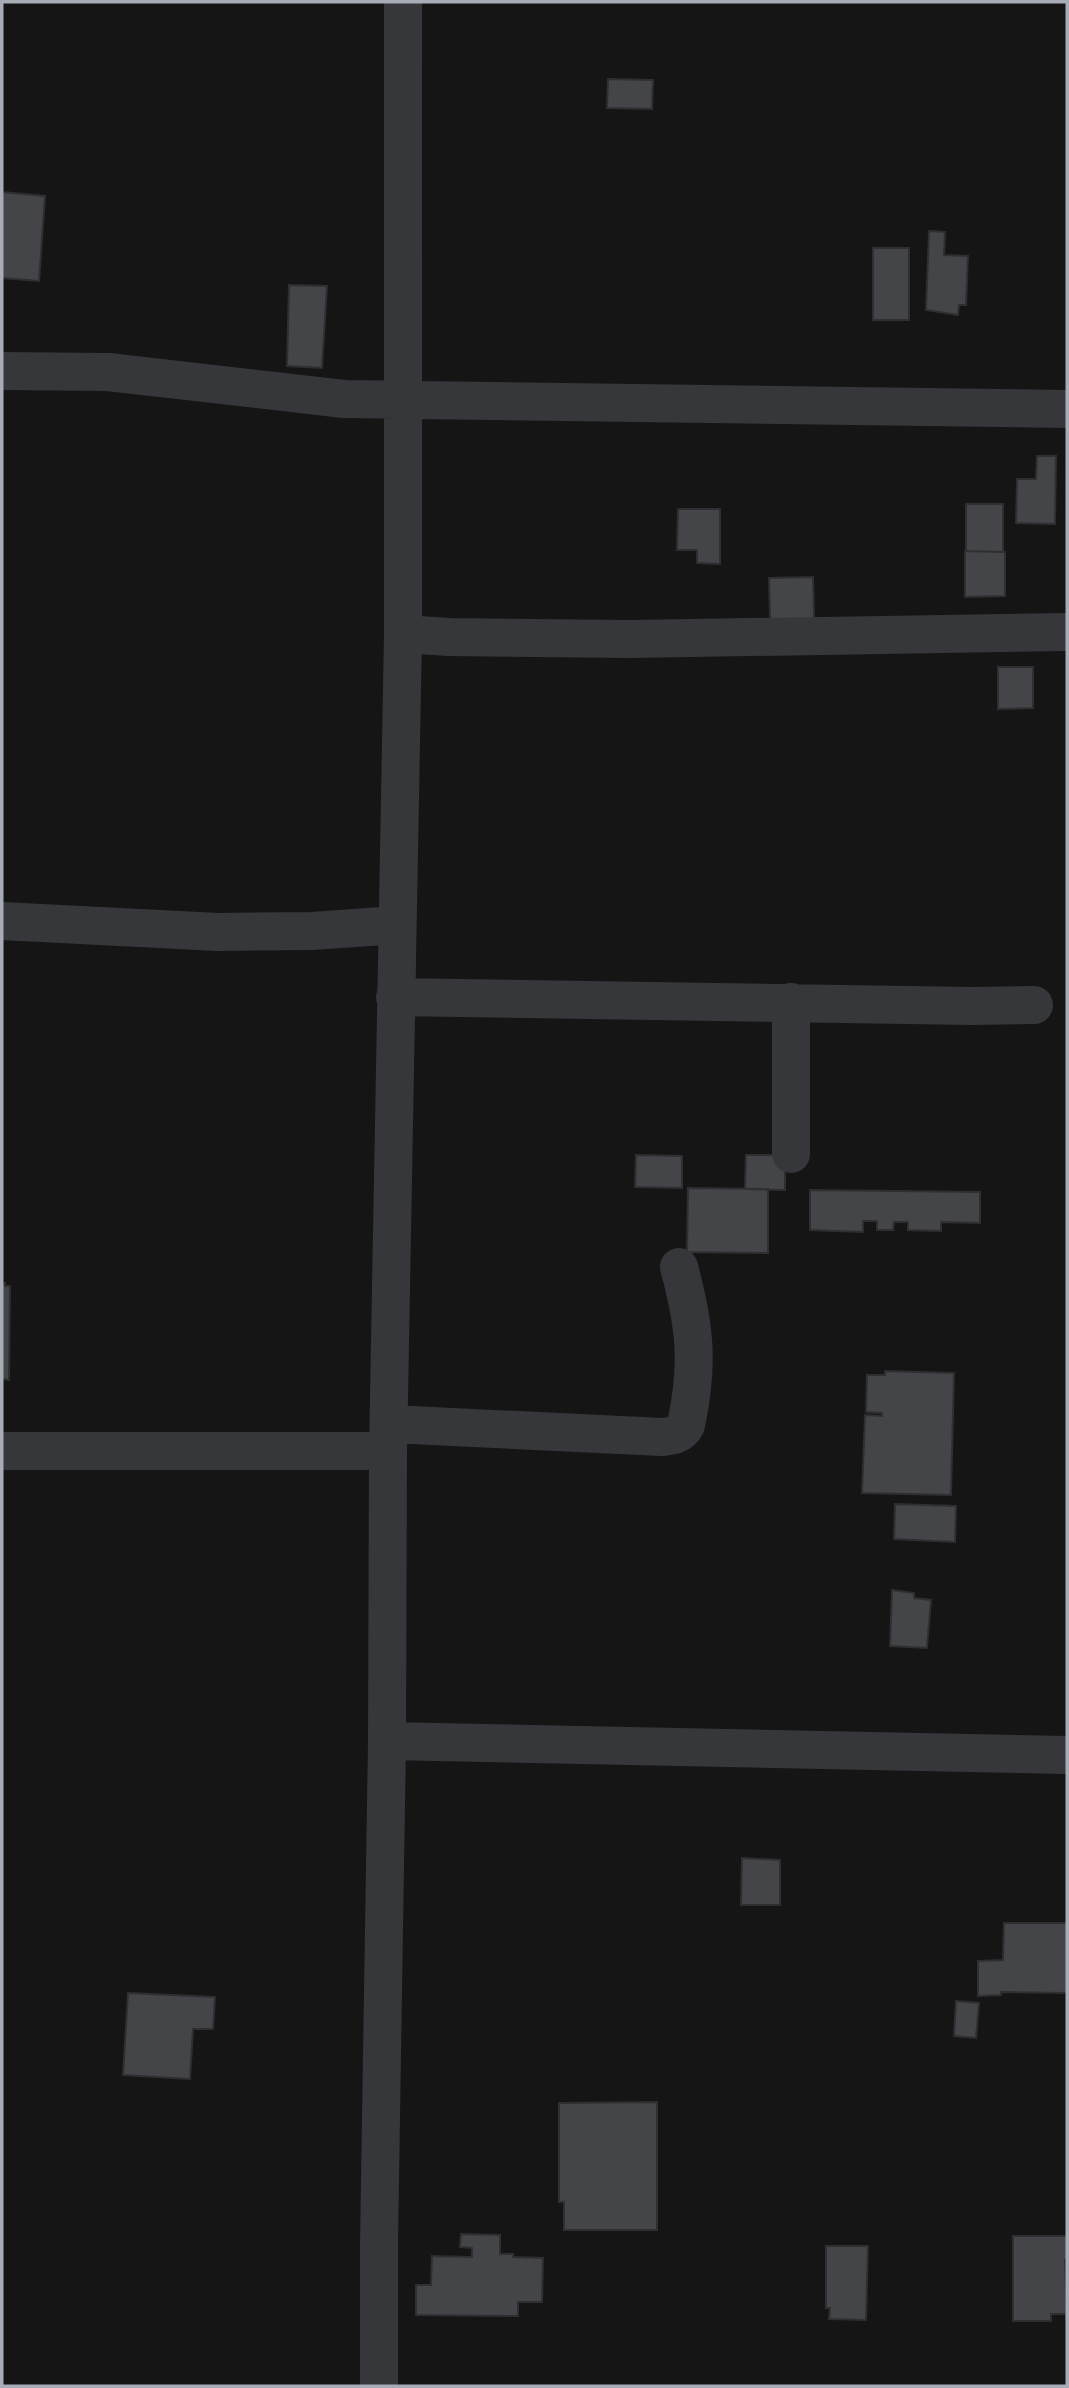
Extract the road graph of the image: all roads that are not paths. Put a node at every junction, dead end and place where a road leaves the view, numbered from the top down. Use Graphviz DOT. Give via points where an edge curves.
graph roads {
  1 [pos="404,2"];
  2 [pos="2,371"];
  3 [pos="401,398"];
  4 [pos="1067,409"];
  5 [pos="1067,632"];
  6 [pos="402,634"];
  7 [pos="2,921"];
  8 [pos="397,925"];
  9 [pos="395,997"];
  10 [pos="792,1002"];
  11 [pos="1034,1005"];
  12 [pos="791,1154"];
  13 [pos="679,1267"];
  14 [pos="389,1438"];
  15 [pos="2,1451"];
  16 [pos="387,1741"];
  17 [pos="1067,1755"];
  18 [pos="379,2386"];
  1 -- 3 [label="street"];
  2 -- 3 [label="street" via="108,372 344,399"];
  3 -- 4 [label="street"];
  3 -- 6 [label="street"];
  5 -- 6 [label="street" via="643,639"];
  6 -- 8 [label="street"];
  7 -- 8 [label="street" via="218,932"];
  8 -- 9 [label="street"];
  9 -- 10 [label="street"];
  9 -- 14 [label="street"];
  10 -- 11 [label="street"];
  10 -- 12 [label="street"];
  13 -- 14 [label="street" via="691,1312 695,1353 686,1425 675,1435"];
  14 -- 15 [label="street"];
  14 -- 16 [label="street"];
  16 -- 17 [label="street"];
  16 -- 18 [label="street"];
}
